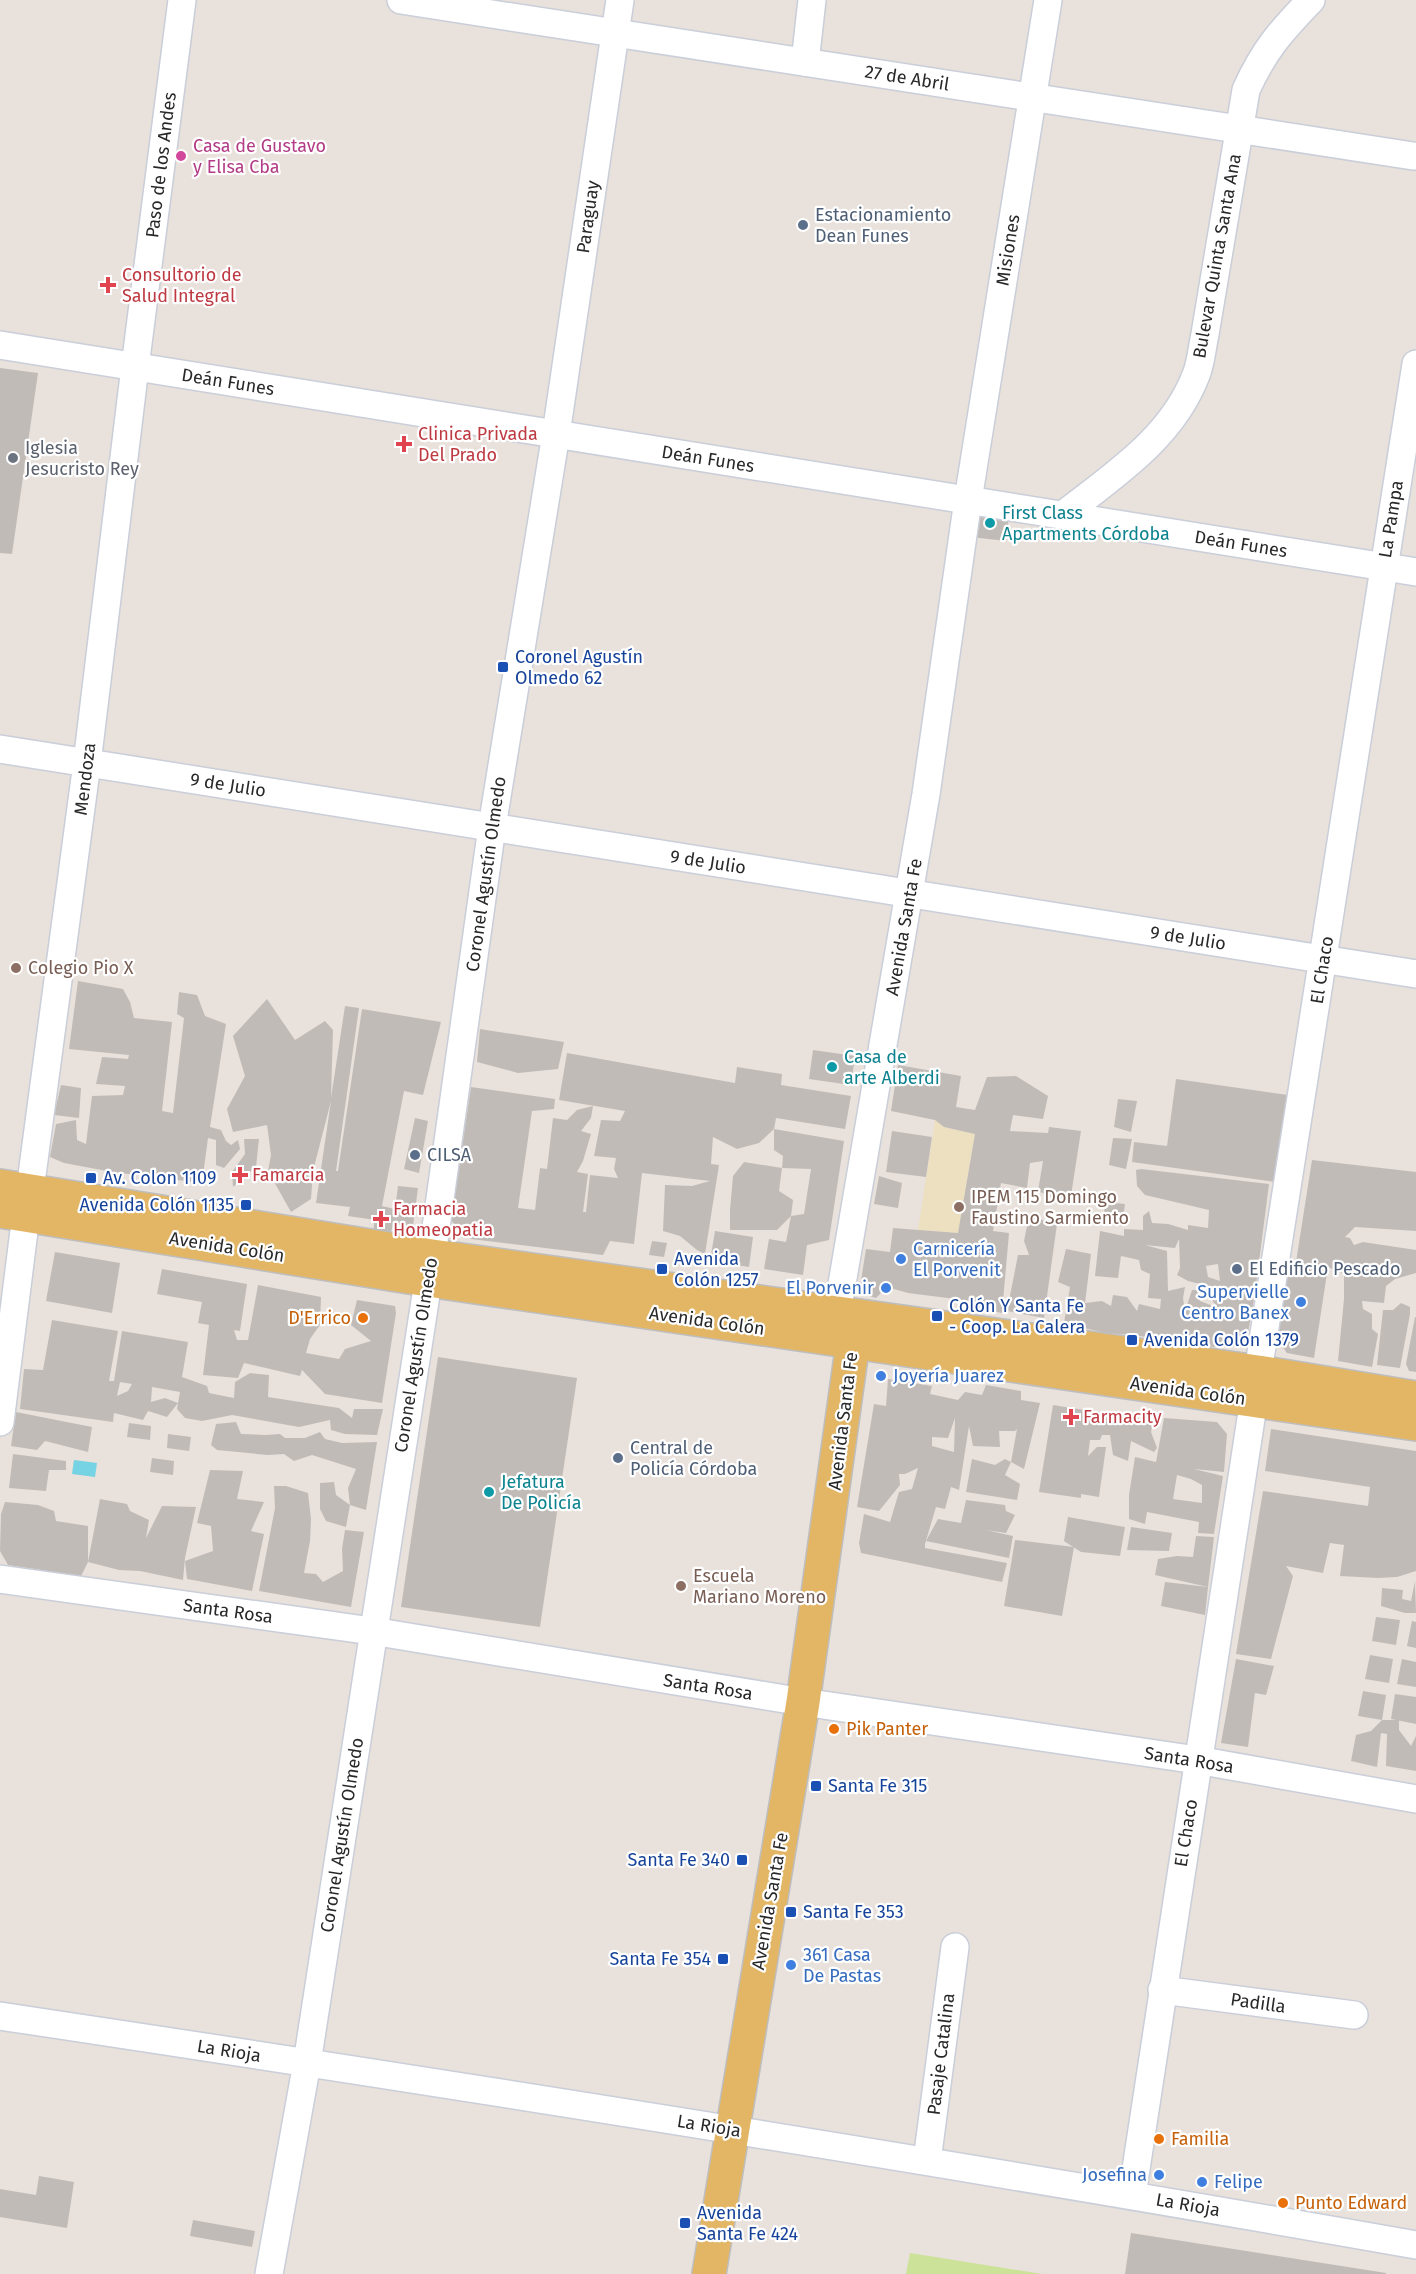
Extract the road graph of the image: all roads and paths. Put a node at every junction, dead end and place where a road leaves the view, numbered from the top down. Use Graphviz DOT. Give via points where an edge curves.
graph roads {
  1 [pos="182,0"];
  2 [pos="401,0"];
  3 [pos="620,0"];
  4 [pos="812,0"];
  5 [pos="1048,0"];
  6 [pos="1311,0"];
  7 [pos="615,34"];
  8 [pos="805,62"];
  9 [pos="1032,98"];
  10 [pos="1238,130"];
  11 [pos="1415,159"];
  12 [pos="0,345"];
  13 [pos="1416,364"];
  14 [pos="135,367"];
  15 [pos="556,434"];
  16 [pos="968,500"];
  17 [pos="1063,515"];
  18 [pos="1384,567"];
  19 [pos="1416,572"];
  20 [pos="0,749"];
  21 [pos="87,763"];
  22 [pos="492,827"];
  23 [pos="910,894"];
  24 [pos="1324,960"];
  25 [pos="1416,974"];
  26 [pos="14,1201"];
  27 [pos="430,1268"];
  28 [pos="837,1313"];
  29 [pos="853,1342"];
  30 [pos="1256,1386"];
  31 [pos="1416,1398"];
  32 [pos="0,1422"];
  33 [pos="1416,1424"];
  34 [pos="0,1579"];
  35 [pos="372,1631"];
  36 [pos="803,1702"];
  37 [pos="1197,1760"];
  38 [pos="1416,1799"];
  39 [pos="955,1947"];
  40 [pos="1162,1990"];
  41 [pos="1354,2015"];
  42 [pos="0,2016"];
  43 [pos="307,2064"];
  44 [pos="732,2129"];
  45 [pos="927,2161"];
  46 [pos="1132,2195"];
  47 [pos="1416,2246"];
  48 [pos="269,2274"];
  49 [pos="709,2274"];
  1 -- 14 [label="street, Paso de los Andes"];
  2 -- 7 [label="street, 27 de Abril"];
  3 -- 7 [label="street, Paraguay"];
  4 -- 8 [label="street"];
  5 -- 9 [label="street, Misiones"];
  6 -- 10 [label="street, Bulevar Quinta Santa Ana" via="1258,63 1246,90"];
  7 -- 8 [label="street, 27 de Abril"];
  7 -- 15 [label="street, Paraguay"];
  8 -- 9 [label="street, 27 de Abril"];
  9 -- 10 [label="street, 27 de Abril"];
  9 -- 16 [label="street, Misiones"];
  10 -- 11 [label="street, 27 de Abril"];
  10 -- 17 [label="street, Bulevar Quinta Santa Ana" via="1197,374 1164,430 1132,462"];
  12 -- 14 [label="street, Deán Funes"];
  13 -- 18 [label="street, La Pampa"];
  14 -- 15 [label="street, Deán Funes"];
  14 -- 21 [label="street, Mendoza"];
  15 -- 16 [label="street, Deán Funes"];
  15 -- 22 [label="street, Coronel Agustín Olmedo"];
  16 -- 17 [label="street, Deán Funes"];
  16 -- 23 [label="street, Avenida Santa Fe"];
  17 -- 18 [label="street, Deán Funes"];
  18 -- 19 [label="street, Deán Funes"];
  18 -- 24 [label="street, El Chaco"];
  20 -- 21 [label="street, 9 de Julio"];
  21 -- 22 [label="street, 9 de Julio"];
  21 -- 26 [label="street, Mendoza"];
  22 -- 23 [label="street, 9 de Julio"];
  22 -- 27 [label="street, Coronel Agustín Olmedo"];
  23 -- 24 [label="street, 9 de Julio"];
  23 -- 28 [label="street, Avenida Santa Fe"];
  24 -- 25 [label="street, 9 de Julio"];
  24 -- 30 [label="street, El Chaco"];
  26 -- 27 [label="main road, Avenida Colón"];
  26 -- 32 [label="street, Mendoza"];
  27 -- 28 [label="main road, Avenida Colón"];
  27 -- 29 [label="main road, Avenida Colón"];
  27 -- 35 [label="street, Coronel Agustín Olmedo"];
  28 -- 29 [label="main road, Avenida Santa Fe"];
  28 -- 30 [label="main road, Avenida Colón"];
  29 -- 30 [label="main road, Avenida Colón"];
  29 -- 36 [label="main road, Avenida Santa Fe"];
  30 -- 31 [label="main road, Avenida Colón"];
  30 -- 33 [label="main road, Avenida Colón"];
  30 -- 37 [label="street, El Chaco"];
  34 -- 35 [label="street, Santa Rosa"];
  35 -- 36 [label="street, Santa Rosa"];
  35 -- 43 [label="street, Coronel Agustín Olmedo"];
  36 -- 37 [label="street, Santa Rosa"];
  36 -- 44 [label="main road, Avenida Santa Fe"];
  37 -- 38 [label="street, Santa Rosa"];
  37 -- 40 [label="street, El Chaco"];
  39 -- 45 [label="street, Pasaje Catalina"];
  40 -- 41 [label="street, Padilla"];
  40 -- 46 [label="street, El Chaco"];
  42 -- 43 [label="street, La Rioja"];
  43 -- 44 [label="street, La Rioja"];
  43 -- 48 [label="street, Coronel Agustín Olmedo"];
  44 -- 45 [label="street, La Rioja"];
  44 -- 49 [label="main road, Avenida Santa Fe"];
  45 -- 46 [label="street, La Rioja"];
  46 -- 47 [label="street, La Rioja"];
}
